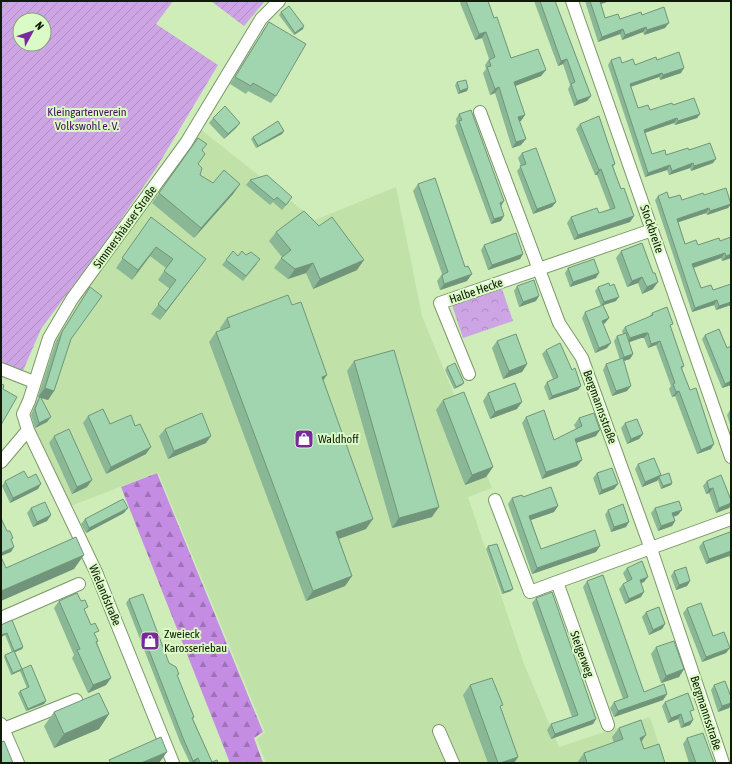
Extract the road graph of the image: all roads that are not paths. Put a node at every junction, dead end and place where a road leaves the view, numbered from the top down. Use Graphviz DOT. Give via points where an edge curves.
graph roads {
  1 [pos="280,1"];
  2 [pos="572,1"];
  3 [pos="480,112"];
  4 [pos="652,230"];
  5 [pos="539,269"];
  6 [pos="1,369"];
  7 [pos="469,374"];
  8 [pos="34,382"];
  9 [pos="28,430"];
  10 [pos="731,457"];
  11 [pos="1,462"];
  12 [pos="495,500"];
  13 [pos="731,519"];
  14 [pos="651,549"];
  15 [pos="557,582"];
  16 [pos="80,584"];
  17 [pos="1,618"];
  18 [pos="76,700"];
  19 [pos="608,725"];
  20 [pos="2,728"];
  21 [pos="438,731"];
  22 [pos="18,763"];
  23 [pos="174,763"];
  24 [pos="453,763"];
  25 [pos="723,763"];
  1 -- 8 [label="street, Simmershäuser Straße" via="261,19 186,142 72,299 49,338"];
  2 -- 4 [label="street, Stockbreite"];
  3 -- 5 [label="street"];
  4 -- 5 [label="street, Halbe Hecke"];
  4 -- 10 [label="street, Stockbreite"];
  5 -- 7 [label="street, Halbe Hecke" via="440,303"];
  5 -- 14 [label="street, Bergmannsstraße" via="559,323 582,358"];
  6 -- 8 [label="street"];
  8 -- 9 [label="street, Simmershäuser Straße" via="23,414"];
  9 -- 11 [label="street"];
  9 -- 23 [label="street, Wielandstraße" via="96,572"];
  12 -- 15 [label="street" via="530,592"];
  13 -- 14 [label="street"];
  14 -- 15 [label="street"];
  14 -- 25 [label="street, Bergmannsstraße"];
  15 -- 19 [label="street, Steigerweg"];
  16 -- 17 [label="street"];
  18 -- 20 [label="street"];
  20 -- 22 [label="street"];
  21 -- 24 [label="street"];
}
